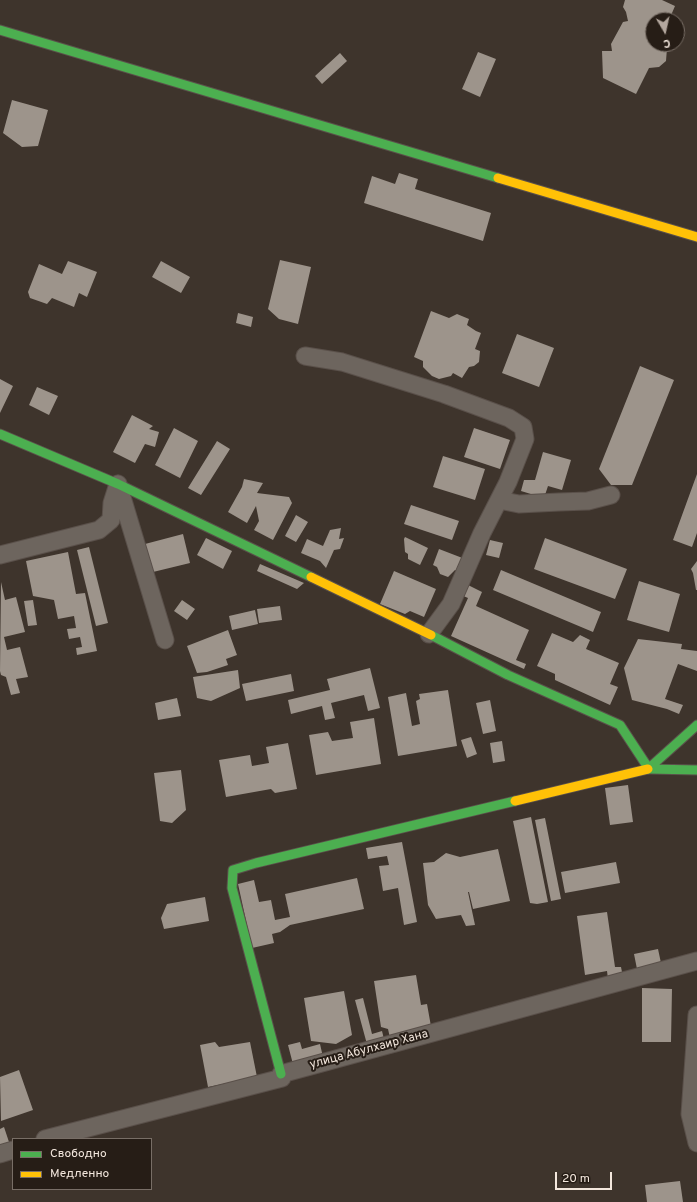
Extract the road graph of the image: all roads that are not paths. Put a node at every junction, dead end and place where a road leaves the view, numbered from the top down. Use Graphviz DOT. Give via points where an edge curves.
graph roads {
  1 [pos="0,30"];
  2 [pos="697,237"];
  3 [pos="305,356"];
  4 [pos="0,434"];
  5 [pos="118,484"];
  6 [pos="611,495"];
  7 [pos="499,500"];
  8 [pos="0,555"];
  9 [pos="429,634"];
  10 [pos="165,640"];
  11 [pos="697,725"];
  12 [pos="649,768"];
  13 [pos="697,770"];
  14 [pos="697,961"];
  15 [pos="697,1016"];
  16 [pos="282,1074"];
  17 [pos="49,1138"];
  18 [pos="697,1143"];
  19 [pos="12,1150"];
  20 [pos="0,1154"];
  1 -- 2 [label="street"];
  3 -- 7 [label="street" via="342,362 444,394 509,418 523,426 525,439"];
  4 -- 5 [label="street"];
  5 -- 8 [label="street" via="112,503 111,520 99,530"];
  5 -- 9 [label="street"];
  5 -- 10 [label="street"];
  6 -- 7 [label="street" via="588,500 519,504"];
  7 -- 9 [label="street" via="451,604"];
  9 -- 12 [label="street" via="508,675 620,726"];
  11 -- 12 [label="street"];
  12 -- 13 [label="street"];
  12 -- 16 [label="street" via="233,870 232,888"];
  14 -- 16 [label="street, улица Абулхаир Хана"];
  15 -- 18 [label="street" via="690,1114"];
  16 -- 17 [label="street, улица Абулхаир Хана" via="282,1078"];
  19 -- 20 [label="street"];
}
